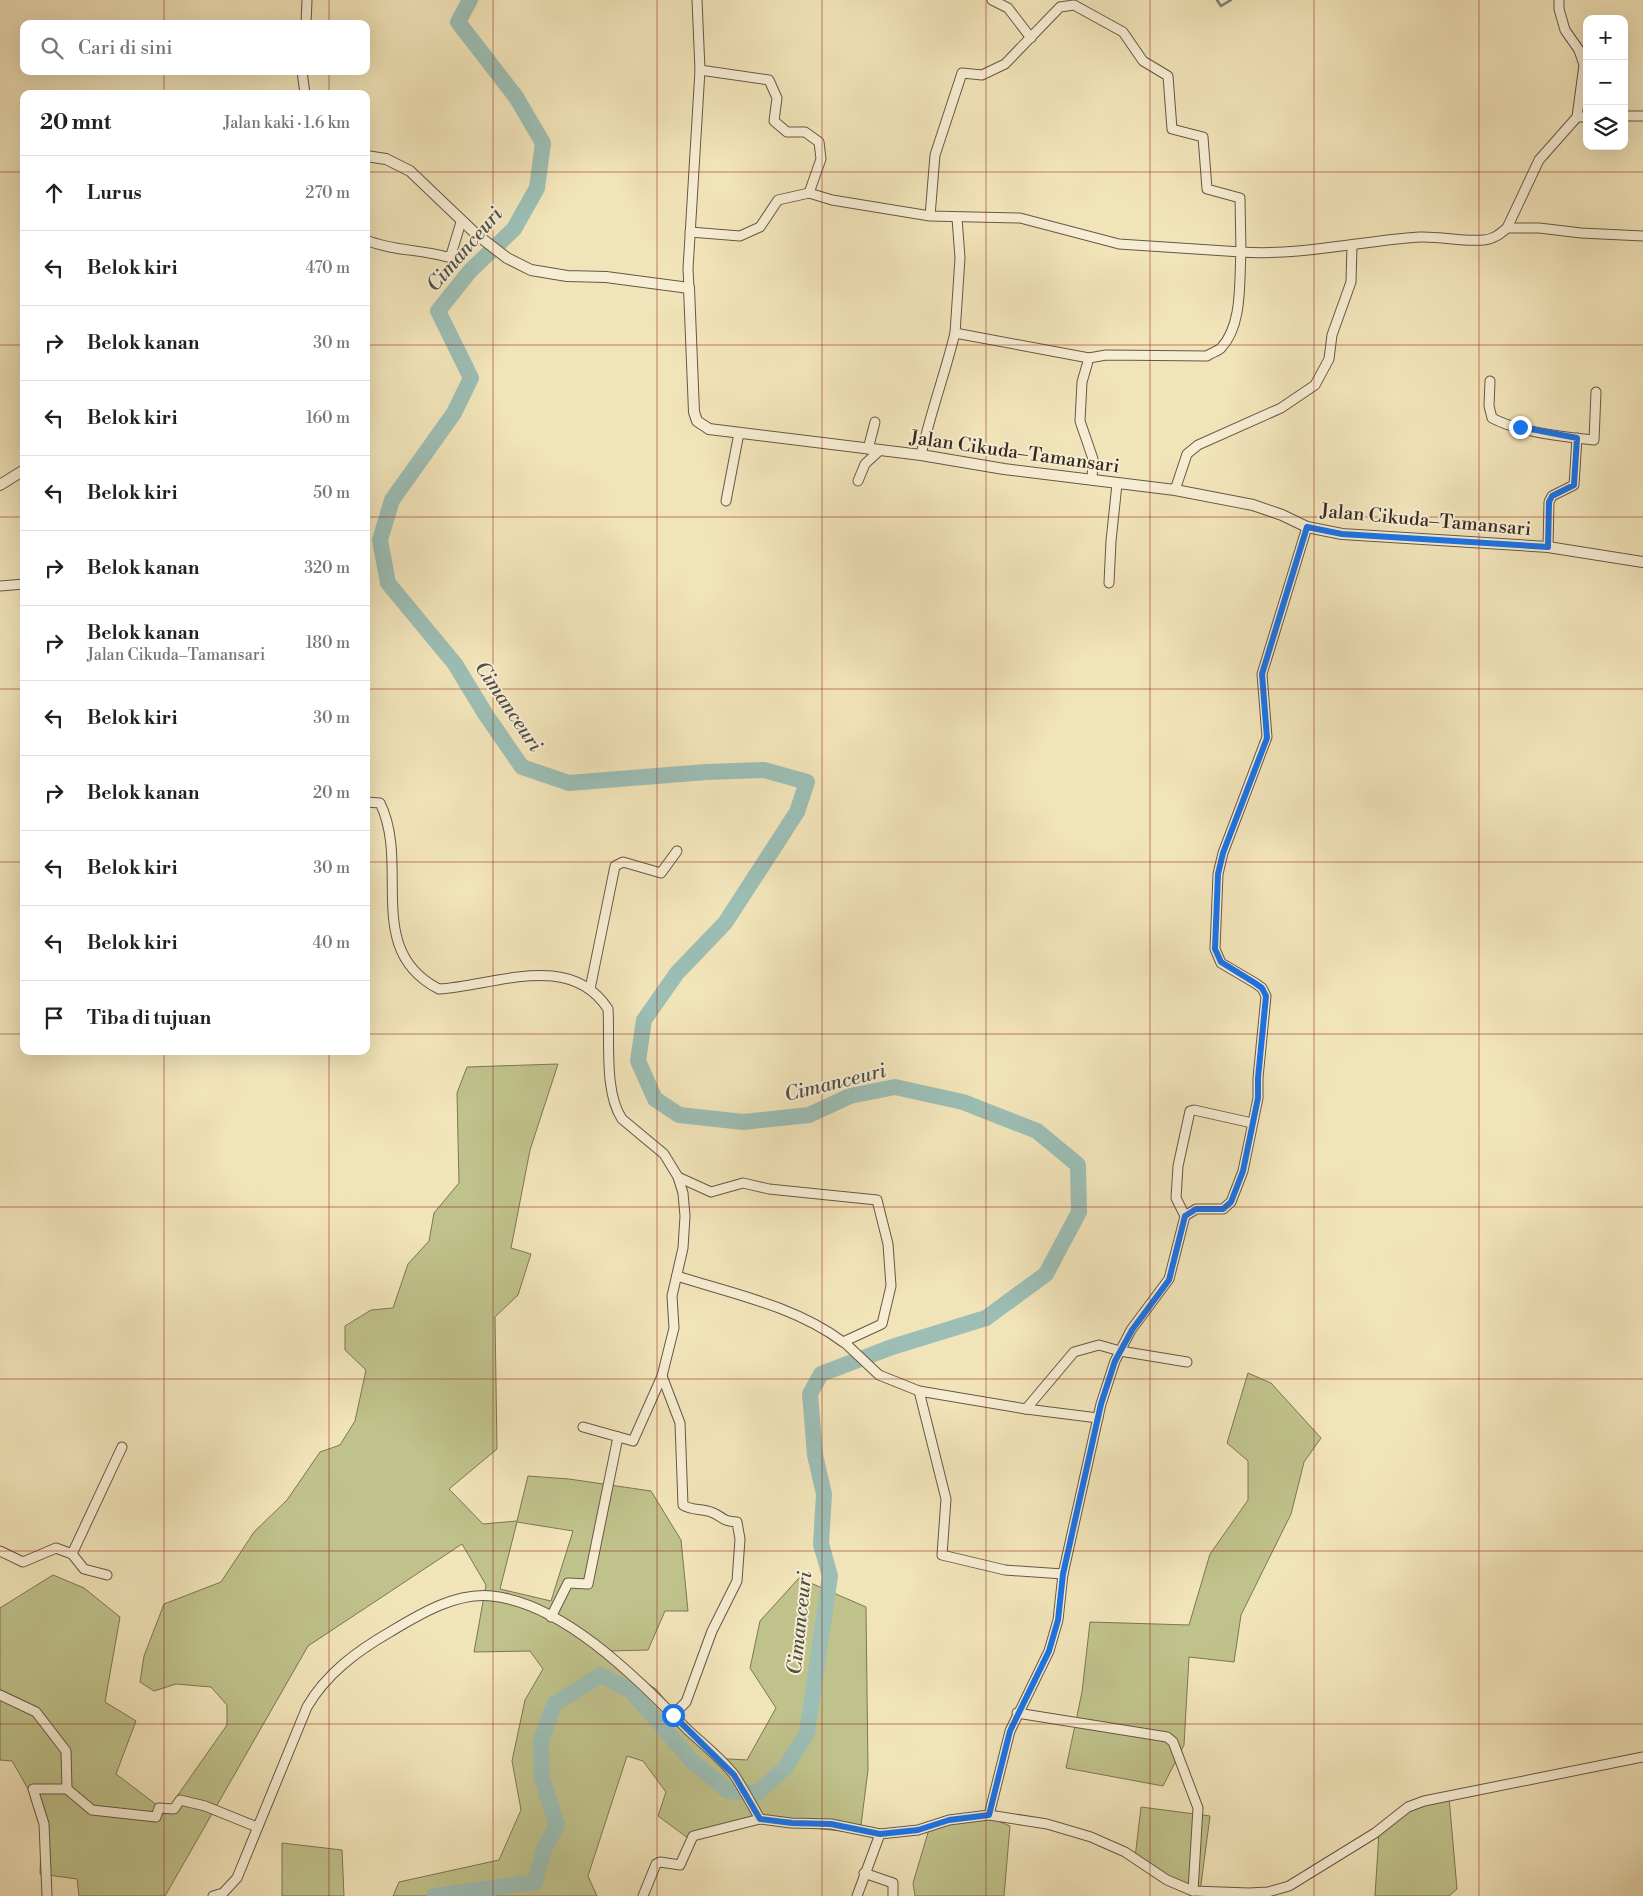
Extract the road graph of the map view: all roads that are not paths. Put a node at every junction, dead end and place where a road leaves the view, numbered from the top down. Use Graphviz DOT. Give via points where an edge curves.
graph roads {
  1 [pos="307,0"];
  2 [pos="696,0"];
  3 [pos="992,0"];
  4 [pos="1559,0"];
  5 [pos="306,20"];
  6 [pos="1030,38"];
  7 [pos="700,70"];
  8 [pos="303,75"];
  9 [pos="304,90"];
  10 [pos="1628,116"];
  11 [pos="1643,116"];
  12 [pos="1576,117"];
  13 [pos="1583,117"];
  14 [pos="370,157"];
  15 [pos="810,193"];
  16 [pos="930,216"];
  17 [pos="957,218"];
  18 [pos="461,222"];
  19 [pos="1507,228"];
  20 [pos="690,232"];
  21 [pos="1643,236"];
  22 [pos="370,242"];
  23 [pos="1352,246"];
  24 [pos="1241,252"];
  25 [pos="689,288"];
  26 [pos="955,333"];
  27 [pos="1089,358"];
  28 [pos="1490,382"];
  29 [pos="1596,392"];
  30 [pos="875,422"];
  31 [pos="739,433"];
  32 [pos="1577,438"];
  33 [pos="874,450"];
  34 [pos="920,455"];
  35 [pos="20,472"];
  36 [pos="1092,480"];
  37 [pos="858,481"];
  38 [pos="1117,484"];
  39 [pos="0,485"];
  40 [pos="1175,490"];
  41 [pos="726,501"];
  42 [pos="1307,527"];
  43 [pos="1548,547"];
  44 [pos="1643,562"];
  45 [pos="1109,583"];
  46 [pos="20,584"];
  47 [pos="0,586"];
  48 [pos="370,802"];
  49 [pos="677,851"];
  50 [pos="590,989"];
  51 [pos="1252,1123"];
  52 [pos="678,1177"];
  53 [pos="1185,1216"];
  54 [pos="677,1276"];
  55 [pos="844,1342"];
  56 [pos="1120,1351"];
  57 [pos="1187,1362"];
  58 [pos="662,1376"];
  59 [pos="919,1391"];
  60 [pos="1026,1409"];
  61 [pos="1098,1418"];
  62 [pos="583,1427"];
  63 [pos="618,1437"];
  64 [pos="122,1447"];
  65 [pos="2,1554"];
  66 [pos="72,1554"];
  67 [pos="1063,1574"];
  68 [pos="107,1575"];
  69 [pos="551,1617"];
  70 [pos="0,1695"];
  71 [pos="1017,1713"];
  72 [pos="673,1715"];
  73 [pos="1643,1756"];
  74 [pos="67,1789"];
  75 [pos="989,1815"];
  76 [pos="760,1819"];
  77 [pos="257,1828"];
  78 [pos="880,1834"];
  79 [pos="864,1873"];
  80 [pos="1193,1891"];
  81 [pos="47,1896"];
  82 [pos="213,1896"];
  83 [pos="643,1896"];
  84 [pos="857,1896"];
  85 [pos="893,1896"];
  1 -- 5 [label="street"];
  2 -- 7 [label="street"];
  3 -- 6 [label="street" via="1008,8"];
  4 -- 12 [label="street" via="1565,30 1579,50 1584,65"];
  6 -- 16 [label="street" via="1005,64 982,75 962,73 935,155"];
  6 -- 24 [label="street" via="1060,7 1074,5 1123,32 1143,61 1168,76 1172,129 1204,137 1207,189 1240,198"];
  7 -- 15 [label="street" via="769,80 777,98 774,121 786,132 805,132 818,142 821,159"];
  7 -- 20 [label="street"];
  8 -- 9 [label="street"];
  10 -- 11 [label="street"];
  12 -- 13 [label="street"];
  12 -- 19 [label="street" via="1539,160"];
  14 -- 18 [label="street" via="386,159 410,171"];
  15 -- 16 [label="street" via="832,200"];
  15 -- 20 [label="street" via="778,200 760,227 740,236"];
  16 -- 17 [label="street"];
  17 -- 24 [label="street" via="1020,218 1119,244"];
  17 -- 26 [label="street" via="960,258"];
  18 -- 22 [label="street" via="451,255 447,258 428,252 383,247"];
  18 -- 25 [label="street" via="508,258 532,270"];
  19 -- 21 [label="street"];
  19 -- 23 [label="street" via="1498,236 1484,240 1420,237"];
  20 -- 25 [label="street"];
  23 -- 24 [label="street"];
  23 -- 40 [label="street" via="1351,282 1332,335 1329,359 1315,385 1281,408 1198,444 1187,454"];
  24 -- 27 [label="street" via="1234,326 1220,348 1207,356 1106,355"];
  25 -- 31 [label="street, Jalan Cikuda–Tamansari" via="697,421 709,429"];
  26 -- 27 [label="street"];
  26 -- 34 [label="street"];
  27 -- 36 [label="street" via="1082,382 1080,421 1092,459"];
  28 -- 32 [label="street" via="1492,418"];
  29 -- 32 [label="street" via="1594,440"];
  30 -- 33 [label="street"];
  31 -- 33 [label="street, Jalan Cikuda–Tamansari"];
  31 -- 41 [label="street"];
  32 -- 43 [label="street" via="1574,485 1552,496 1549,502"];
  33 -- 34 [label="street, Jalan Cikuda–Tamansari"];
  33 -- 37 [label="street"];
  34 -- 36 [label="street, Jalan Cikuda–Tamansari"];
  35 -- 39 [label="street"];
  36 -- 38 [label="street, Jalan Cikuda–Tamansari"];
  38 -- 40 [label="street, Jalan Cikuda–Tamansari"];
  38 -- 45 [label="street"];
  40 -- 42 [label="street, Jalan Cikuda–Tamansari" via="1252,505"];
  42 -- 43 [label="street, Jalan Cikuda–Tamansari" via="1342,534"];
  42 -- 51 [label="street" via="1262,674 1267,738 1218,874 1215,949 1221,962 1262,988 1266,996 1258,1098"];
  43 -- 44 [label="street, Jalan Cikuda–Tamansari"];
  46 -- 47 [label="street"];
  48 -- 50 [label="street" via="380,803 388,819 393,850 394,931 401,953 430,984 439,989 450,989 537,975 569,979"];
  49 -- 50 [label="street" via="661,873 623,862 615,866"];
  50 -- 52 [label="street" via="608,1009 610,1086 618,1112 664,1154"];
  51 -- 53 [label="street" via="1243,1171 1231,1202 1223,1209 1196,1209"];
  51 -- 53 [label="street" via="1190,1111 1176,1190 1176,1198"];
  52 -- 54 [label="street" via="685,1216"];
  52 -- 54 [label="street" via="711,1192 743,1183 769,1189 877,1200 888,1244 891,1286 882,1324 843,1342 826,1329 757,1299"];
  53 -- 56 [label="street" via="1169,1280"];
  54 -- 58 [label="street" via="672,1296 674,1328"];
  55 -- 59 [label="street" via="879,1375"];
  56 -- 57 [label="street"];
  56 -- 60 [label="street" via="1099,1345 1074,1352"];
  56 -- 61 [label="street"];
  58 -- 63 [label="street" via="633,1441"];
  58 -- 72 [label="street" via="680,1423 683,1505 690,1510 711,1512 723,1521 737,1522 740,1539 737,1581 712,1631 686,1702"];
  59 -- 60 [label="street"];
  59 -- 67 [label="street" via="946,1499 942,1555 1005,1570"];
  60 -- 61 [label="street"];
  61 -- 67 [label="street"];
  62 -- 63 [label="street"];
  63 -- 69 [label="street" via="588,1584 568,1582"];
  64 -- 66 [label="street"];
  65 -- 66 [label="street" via="23,1562 56,1548"];
  66 -- 68 [label="street" via="84,1569"];
  67 -- 71 [label="street" via="1058,1620 1049,1651"];
  69 -- 72 [label="street" via="609,1654"];
  69 -- 77 [label="street" via="513,1600 474,1596 420,1614 378,1639 330,1675 317,1690"];
  70 -- 74 [label="street" via="36,1712 66,1752"];
  71 -- 75 [label="street"];
  71 -- 80 [label="street" via="1167,1737 1172,1742 1198,1808"];
  72 -- 76 [label="street" via="734,1775"];
  73 -- 80 [label="street" via="1424,1801 1408,1807 1375,1833 1289,1886 1249,1893"];
  74 -- 77 [label="street" via="92,1810 156,1817 159,1808 174,1809 180,1800 205,1806"];
  74 -- 81 [label="street" via="33,1789 44,1824"];
  75 -- 78 [label="street" via="949,1820 918,1830"];
  75 -- 80 [label="street" via="1047,1824 1091,1837 1125,1852 1167,1880"];
  76 -- 78 [label="street" via="831,1824"];
  76 -- 83 [label="street" via="693,1836 680,1865 656,1864"];
  77 -- 82 [label="street" via="237,1878 223,1893"];
  78 -- 79 [label="street"];
  79 -- 84 [label="street"];
  79 -- 85 [label="street" via="893,1883"];
}
